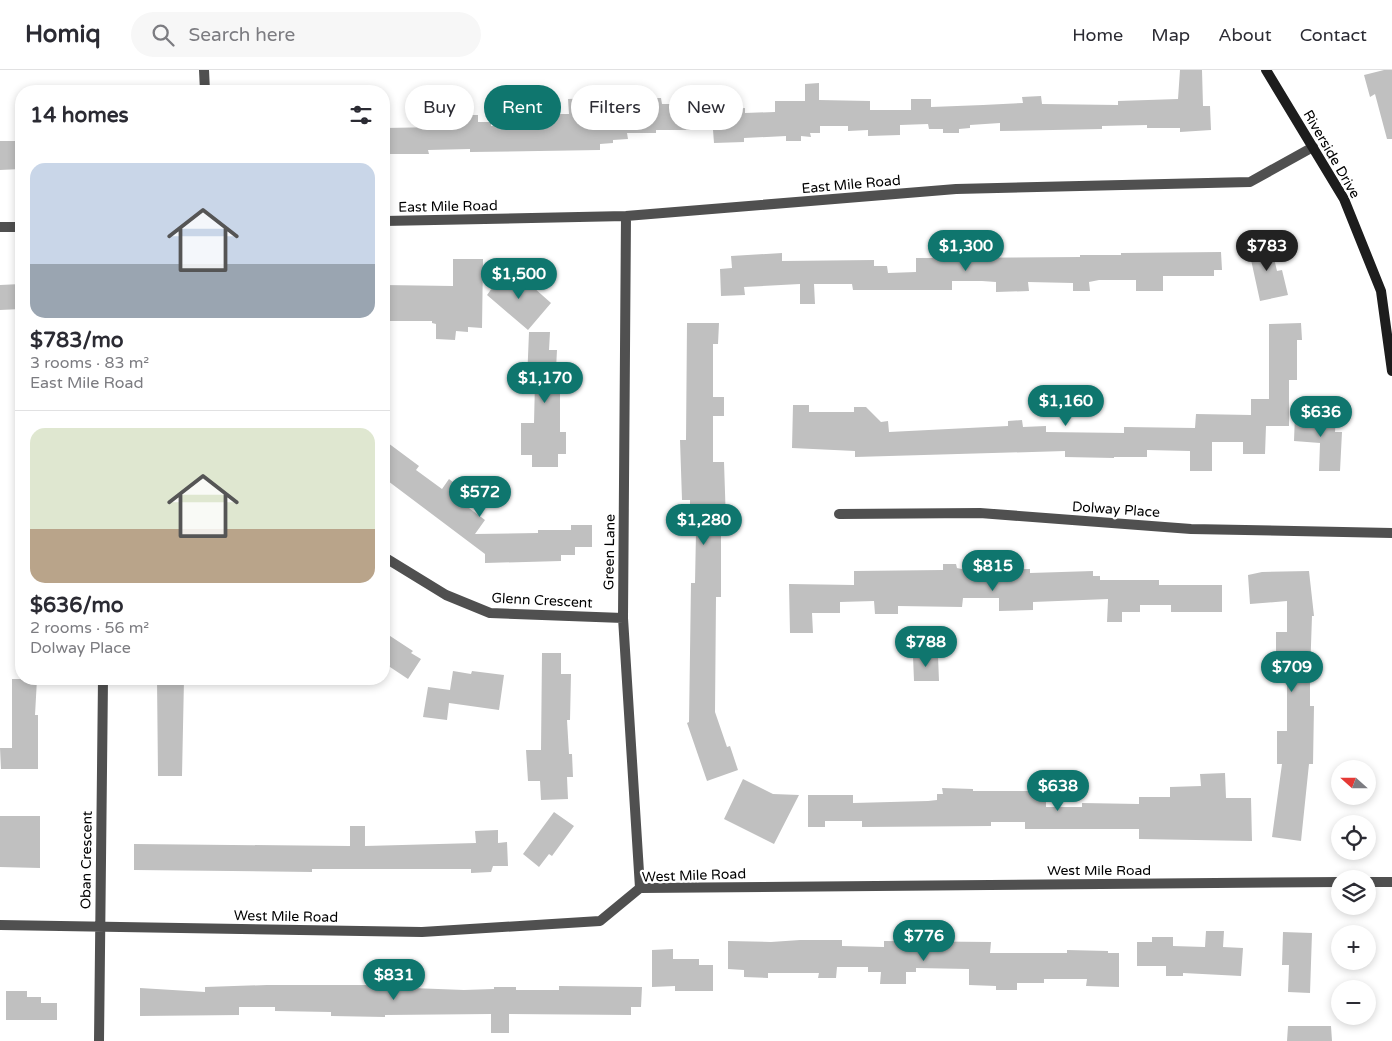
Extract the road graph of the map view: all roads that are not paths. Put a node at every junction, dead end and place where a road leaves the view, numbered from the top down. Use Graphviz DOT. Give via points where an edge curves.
graph roads {
  1 [pos="204,70"];
  2 [pos="1266,70"];
  3 [pos="204,85"];
  4 [pos="1313,147"];
  5 [pos="626,216"];
  6 [pos="390,221"];
  7 [pos="0,227"];
  8 [pos="15,227"];
  9 [pos="1392,372"];
  10 [pos="839,514"];
  11 [pos="1392,533"];
  12 [pos="390,561"];
  13 [pos="623,618"];
  14 [pos="103,685"];
  15 [pos="1331,882"];
  16 [pos="1376,882"];
  17 [pos="1392,882"];
  18 [pos="640,888"];
  19 [pos="0,925"];
  20 [pos="99,927"];
  21 [pos="99,1041"];
  1 -- 3 [label="street"];
  2 -- 4 [label="main road, Riverside Drive"];
  4 -- 5 [label="street, East Mile Road" via="1250,182 956,189"];
  4 -- 9 [label="main road, Riverside Drive" via="1344,199 1381,291"];
  5 -- 6 [label="street, East Mile Road"];
  5 -- 13 [label="street, Green Lane"];
  7 -- 8 [label="street"];
  10 -- 11 [label="street, Dolway Place" via="980,513 1191,529"];
  12 -- 13 [label="street, Glenn Crescent" via="446,595 490,613"];
  13 -- 18 [label="street, Green Lane"];
  14 -- 20 [label="street, Oban Crescent"];
  15 -- 18 [label="street, West Mile Road"];
  16 -- 17 [label="street"];
  18 -- 20 [label="street, West Mile Road" via="600,921 422,932"];
  19 -- 20 [label="street, West Mile Road"];
  20 -- 21 [label="street, Oban Crescent"];
}
